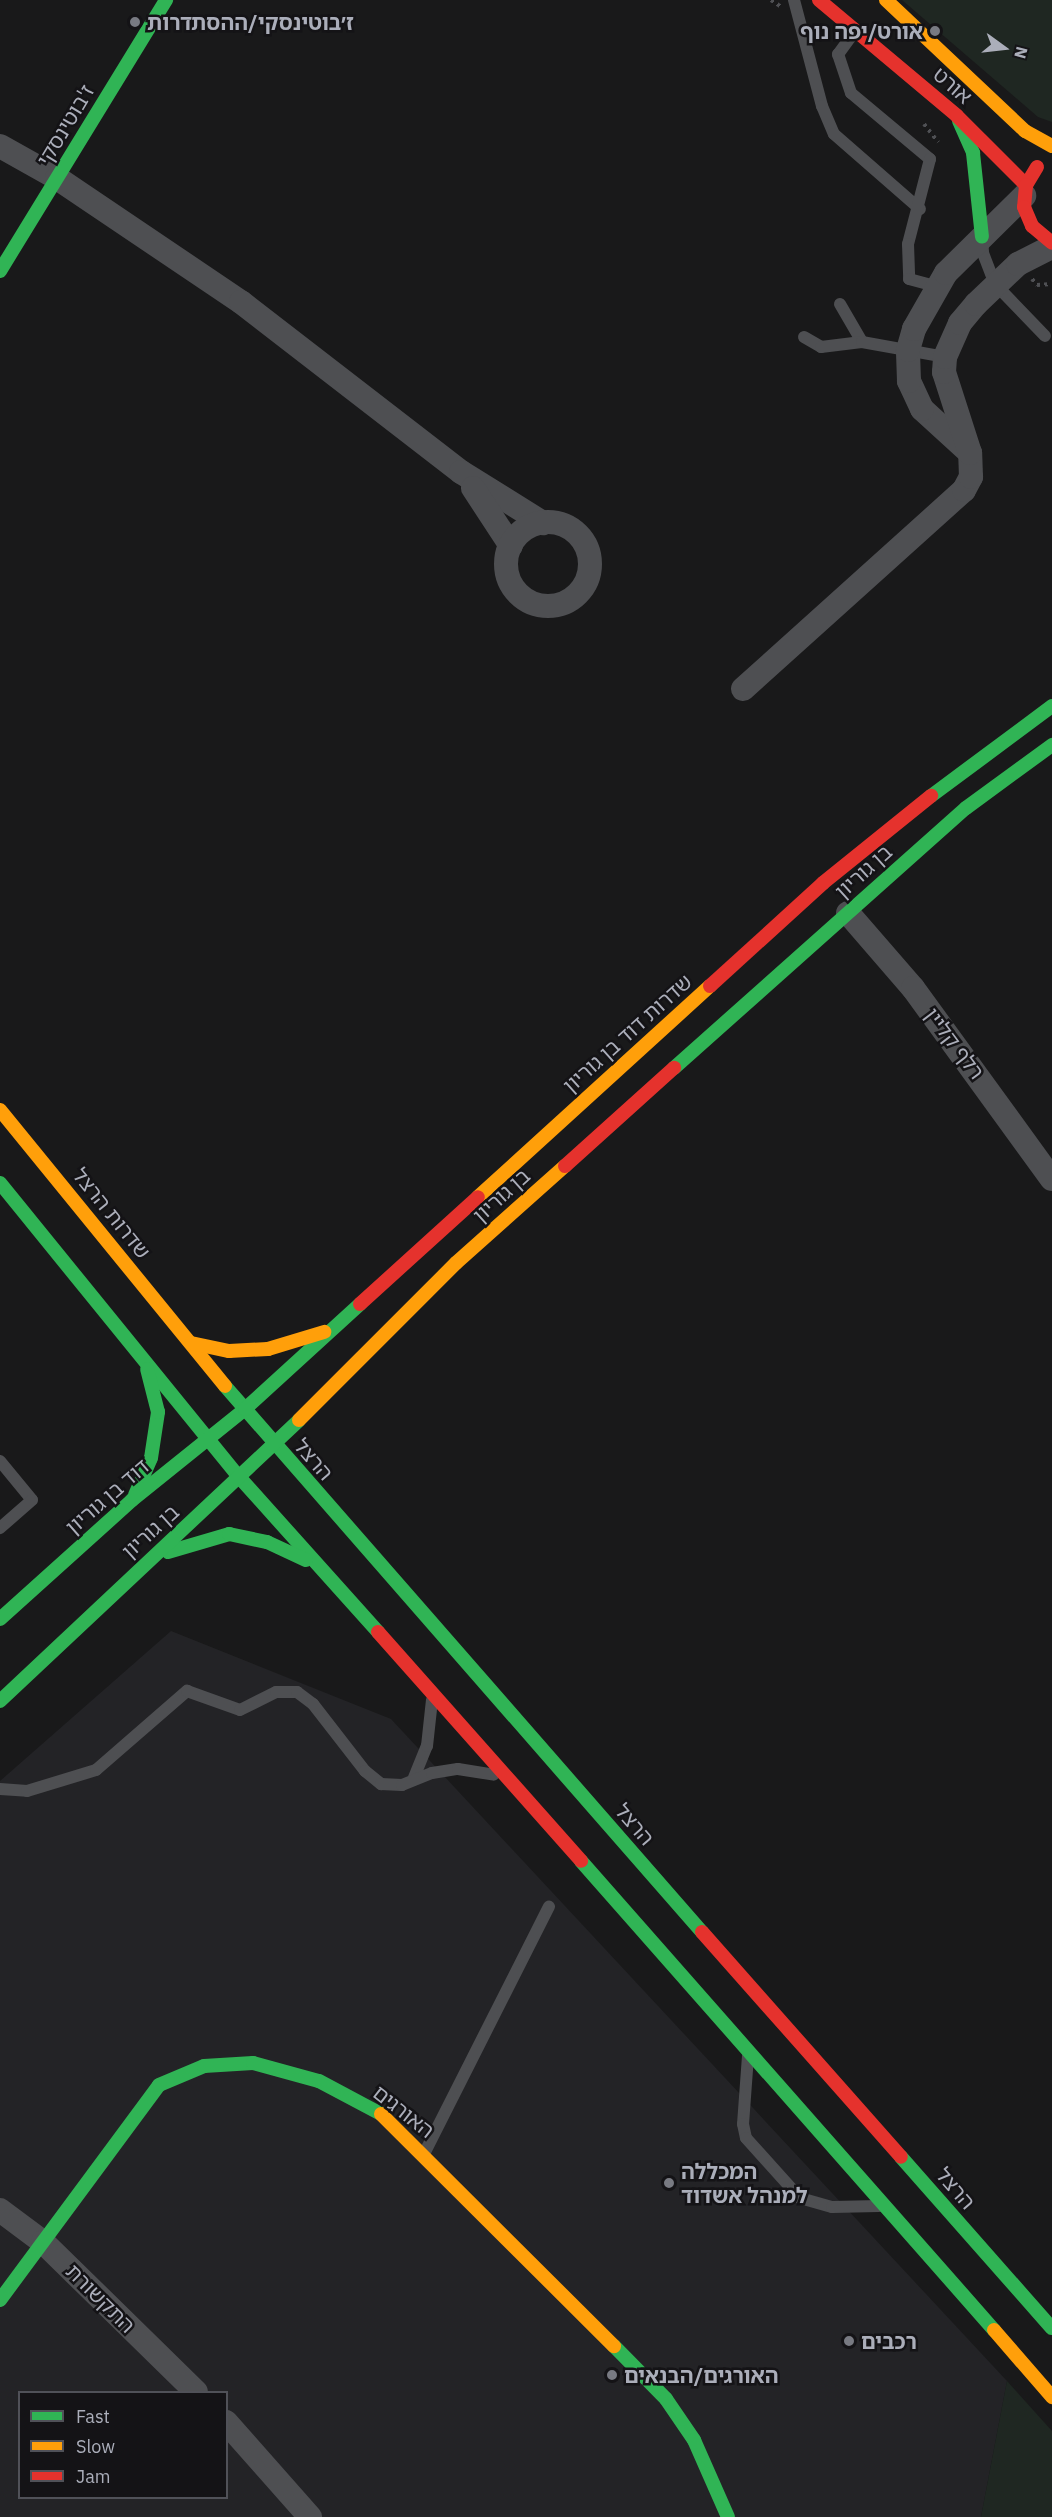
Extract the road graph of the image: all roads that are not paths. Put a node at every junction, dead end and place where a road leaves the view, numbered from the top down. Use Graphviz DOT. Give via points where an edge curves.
graph roads {
  1 [pos="165,0"];
  2 [pos="794,0"];
  3 [pos="819,0"];
  4 [pos="885,0"];
  5 [pos="856,30"];
  6 [pos="957,116"];
  7 [pos="0,146"];
  8 [pos="1052,146"];
  9 [pos="1052,156"];
  10 [pos="57,178"];
  11 [pos="1025,190"];
  12 [pos="920,209"];
  13 [pos="982,237"];
  14 [pos="1052,245"];
  15 [pos="0,271"];
  16 [pos="995,284"];
  17 [pos="938,287"];
  18 [pos="840,304"];
  19 [pos="1045,336"];
  20 [pos="804,337"];
  21 [pos="862,342"];
  22 [pos="908,350"];
  23 [pos="945,357"];
  24 [pos="970,453"];
  25 [pos="461,472"];
  26 [pos="543,523"];
  27 [pos="511,546"];
  28 [pos="743,689"];
  29 [pos="1052,706"];
  30 [pos="1052,745"];
  31 [pos="848,913"];
  32 [pos="0,1110"];
  33 [pos="1052,1179"];
  34 [pos="0,1183"];
  35 [pos="332,1330"];
  36 [pos="191,1344"];
  37 [pos="146,1365"];
  38 [pos="245,1409"];
  39 [pos="209,1439"];
  40 [pos="274,1446"];
  41 [pos="0,1461"];
  42 [pos="240,1478"];
  43 [pos="132,1500"];
  44 [pos="0,1528"];
  45 [pos="152,1557"];
  46 [pos="315,1564"];
  47 [pos="0,1619"];
  48 [pos="432,1695"];
  49 [pos="1,1702"];
  50 [pos="506,1776"];
  51 [pos="413,1780"];
  52 [pos="3,1786"];
  53 [pos="549,1907"];
  54 [pos="749,2049"];
  55 [pos="424,2153"];
  56 [pos="887,2206"];
  57 [pos="0,2210"];
  58 [pos="43,2242"];
  59 [pos="0,2300"];
  60 [pos="1052,2328"];
  61 [pos="195,2391"];
  62 [pos="1052,2397"];
  63 [pos="228,2424"];
  64 [pos="310,2517"];
  65 [pos="728,2517"];
  1 -- 10 [label="main road, ז'בוטינסקי"];
  2 -- 12 [label="lane" via="822,106 834,134"];
  3 -- 5 [label="main road, אורט"];
  4 -- 8 [label="main road, אורט" via="1025,132"];
  5 -- 6 [label="main road, אורט"];
  5 -- 12 [label="lane" via="838,54 851,93 930,159"];
  6 -- 11 [label="main road, אורט"];
  6 -- 13 [label="main road" via="973,153"];
  7 -- 10 [label="street"];
  9 -- 11 [label="main road" via="1032,172"];
  10 -- 15 [label="main road, ז'בוטינסקי"];
  10 -- 25 [label="street" via="279,329"];
  11 -- 13 [label="street"];
  11 -- 14 [label="main road" via="1032,226"];
  12 -- 17 [label="lane" via="908,244 909,279"];
  13 -- 16 [label="lane" via="983,253"];
  13 -- 17 [label="street"];
  14 -- 16 [label="street" via="1027,258"];
  16 -- 19 [label="lane"];
  16 -- 23 [label="street" via="960,323"];
  17 -- 22 [label="street" via="914,329"];
  18 -- 21 [label="lane"];
  20 -- 21 [label="lane" via="821,347"];
  21 -- 22 [label="lane"];
  22 -- 23 [label="lane"];
  22 -- 24 [label="street" via="909,381 917,402 932,422"];
  23 -- 24 [label="street" via="944,372"];
  24 -- 28 [label="street" via="971,477 964,490"];
  25 -- 26 [label="street"];
  25 -- 27 [label="street"];
  26 -- 27 [label="street" via="524,530"];
  26 -- 27 [label="street" via="562,525 575,532 589,557 586,582 570,600 550,606 520,596 508,577"];
  29 -- 35 [label="main road, שדרות דוד בן גוריון" via="988,750 824,883"];
  30 -- 31 [label="main road, בן גוריון" via="966,808"];
  31 -- 33 [label="street, רלף קליין" via="926,1004"];
  31 -- 40 [label="main road, בן גוריון" via="456,1263"];
  32 -- 36 [label="main road, שדרות הרצל"];
  34 -- 37 [label="main road"];
  35 -- 36 [label="main road" via="268,1349 229,1351"];
  35 -- 38 [label="main road, שדרות דוד בן גוריון"];
  36 -- 38 [label="main road, הרצל"];
  37 -- 39 [label="main road"];
  37 -- 43 [label="main road" via="158,1412 152,1458"];
  38 -- 39 [label="main road, דוד בן גוריון"];
  38 -- 40 [label="main road, הרצל"];
  39 -- 42 [label="main road"];
  39 -- 43 [label="main road, דוד בן גוריון"];
  40 -- 42 [label="main road, בן גוריון"];
  40 -- 60 [label="main road, הרצל"];
  41 -- 44 [label="lane" via="32,1500"];
  42 -- 45 [label="main road, בן גוריון"];
  42 -- 46 [label="main road"];
  43 -- 47 [label="main road, דוד בן גוריון"];
  45 -- 46 [label="main road" via="229,1534 267,1542"];
  45 -- 49 [label="main road, בן גוריון"];
  46 -- 48 [label="main road"];
  48 -- 50 [label="main road"];
  48 -- 51 [label="lane" via="427,1746"];
  50 -- 51 [label="lane" via="458,1768"];
  50 -- 54 [label="main road"];
  51 -- 52 [label="lane" via="394,1787 375,1782 313,1704 297,1692 276,1692 240,1710 187,1691 96,1770 52,1786"];
  53 -- 55 [label="lane"];
  54 -- 56 [label="main road"];
  54 -- 56 [label="lane" via="743,2124 746,2138 800,2198 832,2207"];
  55 -- 58 [label="main road, האורגים" via="378,2111 319,2081 253,2062 204,2066 159,2085"];
  55 -- 65 [label="main road, האורגים" via="666,2398 694,2440"];
  56 -- 62 [label="main road"];
  57 -- 58 [label="street, התקשורת"];
  58 -- 59 [label="main road, האורגים"];
  58 -- 61 [label="street, התקשורת"];
  63 -- 64 [label="street"];
}
